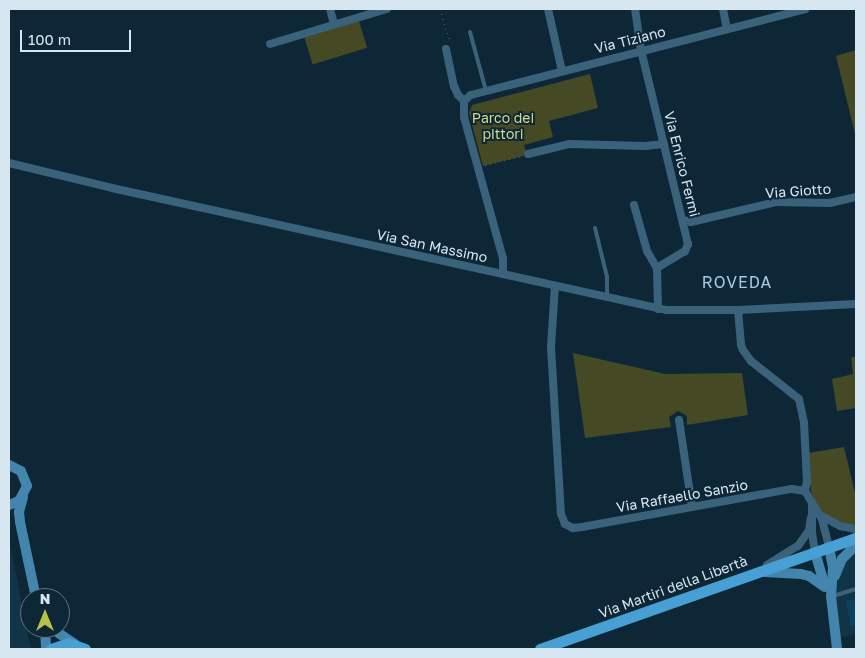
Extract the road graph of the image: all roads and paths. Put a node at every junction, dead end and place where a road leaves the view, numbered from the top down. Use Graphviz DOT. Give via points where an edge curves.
graph roads {
  1 [pos="330,9"];
  2 [pos="387,9"];
  3 [pos="440,9"];
  4 [pos="548,9"];
  5 [pos="635,9"];
  6 [pos="723,9"];
  7 [pos="805,9"];
  8 [pos="334,24"];
  9 [pos="727,28"];
  10 [pos="470,32"];
  11 [pos="270,44"];
  12 [pos="446,49"];
  13 [pos="641,50"];
  14 [pos="562,71"];
  15 [pos="486,91"];
  16 [pos="464,101"];
  17 [pos="664,144"];
  18 [pos="528,154"];
  19 [pos="9,163"];
  20 [pos="477,167"];
  21 [pos="856,197"];
  22 [pos="634,205"];
  23 [pos="683,220"];
  24 [pos="595,228"];
  25 [pos="657,268"];
  26 [pos="504,274"];
  27 [pos="555,286"];
  28 [pos="607,297"];
  29 [pos="855,304"];
  30 [pos="658,309"];
  31 [pos="723,310"];
  32 [pos="738,310"];
  33 [pos="739,326"];
  34 [pos="679,420"];
  35 [pos="9,457"];
  36 [pos="12,466"];
  37 [pos="805,491"];
  38 [pos="23,497"];
  39 [pos="812,503"];
  40 [pos="9,505"];
  41 [pos="692,506"];
  42 [pos="9,509"];
  43 [pos="817,511"];
  44 [pos="811,518"];
  45 [pos="20,522"];
  46 [pos="856,529"];
  47 [pos="856,538"];
  48 [pos="856,546"];
  49 [pos="829,547"];
  50 [pos="815,552"];
  51 [pos="756,573"];
  52 [pos="829,585"];
  53 [pos="34,588"];
  54 [pos="856,589"];
  55 [pos="831,596"];
  56 [pos="67,638"];
  57 [pos="81,647"];
  58 [pos="51,649"];
  59 [pos="540,649"];
  60 [pos="837,649"];
  1 -- 8 [label="street"];
  2 -- 8 [label="street"];
  3 -- 12 [label="path" via="451,47"];
  4 -- 14 [label="street"];
  5 -- 13 [label="street, Via Enrico Fermi"];
  6 -- 9 [label="street"];
  7 -- 9 [label="street, Via Tiziano"];
  8 -- 11 [label="street"];
  9 -- 13 [label="street, Via Tiziano"];
  10 -- 15 [label="lane"];
  12 -- 16 [label="street" via="454,86"];
  13 -- 14 [label="street, Via Tiziano"];
  13 -- 17 [label="street, Via Enrico Fermi"];
  14 -- 15 [label="street, Via Tiziano"];
  15 -- 16 [label="street, Via Tiziano" via="471,95"];
  16 -- 20 [label="street" via="462,110"];
  17 -- 18 [label="street" via="569,144"];
  17 -- 23 [label="street, Via Enrico Fermi"];
  18 -- 20 [label="path"];
  19 -- 26 [label="street, Via San Massimo"];
  20 -- 26 [label="street" via="503,259"];
  21 -- 23 [label="street, Via Giotto" via="830,203 776,202 691,222"];
  22 -- 25 [label="street" via="648,251"];
  23 -- 25 [label="street, Via Enrico Fermi" via="688,248"];
  24 -- 28 [label="lane" via="607,277"];
  25 -- 30 [label="street"];
  26 -- 27 [label="street, Via San Massimo"];
  27 -- 28 [label="street, Via San Massimo"];
  27 -- 41 [label="street, Via Raffaello Sanzio" via="551,346 565,524 573,528 582,527"];
  28 -- 30 [label="street, Via San Massimo"];
  29 -- 32 [label="street, Via San Massimo"];
  30 -- 31 [label="street, Via San Massimo" via="674,312"];
  31 -- 32 [label="street, Via San Massimo"];
  31 -- 33 [label="street" via="735,317"];
  32 -- 33 [label="street"];
  33 -- 37 [label="street" via="740,345 751,361 799,399 804,423"];
  34 -- 41 [label="street"];
  35 -- 36 [label="street"];
  36 -- 38 [label="street" via="26,480"];
  37 -- 39 [label="street"];
  37 -- 41 [label="street, Via Raffaello Sanzio" via="792,489"];
  38 -- 40 [label="street"];
  38 -- 45 [label="street"];
  39 -- 43 [label="street"];
  39 -- 44 [label="street"];
  42 -- 45 [label="street"];
  43 -- 46 [label="street" via="833,524"];
  43 -- 49 [label="street"];
  44 -- 50 [label="street"];
  44 -- 51 [label="street" via="809,530 798,546"];
  45 -- 53 [label="street"];
  47 -- 49 [label="main road, Via Martiri della Libertà"];
  48 -- 52 [label="street" via="842,559"];
  49 -- 50 [label="main road, Via Martiri della Libertà"];
  49 -- 52 [label="street"];
  50 -- 51 [label="main road, Via Martiri della Libertà"];
  50 -- 52 [label="street"];
  51 -- 52 [label="street" via="801,574"];
  51 -- 59 [label="main road, Via Martiri della Libertà"];
  52 -- 55 [label="street"];
  54 -- 55 [label="lane"];
  55 -- 60 [label="street"];
  56 -- 57 [label="street"];
  57 -- 58 [label="main road" via="60,644"];
}
